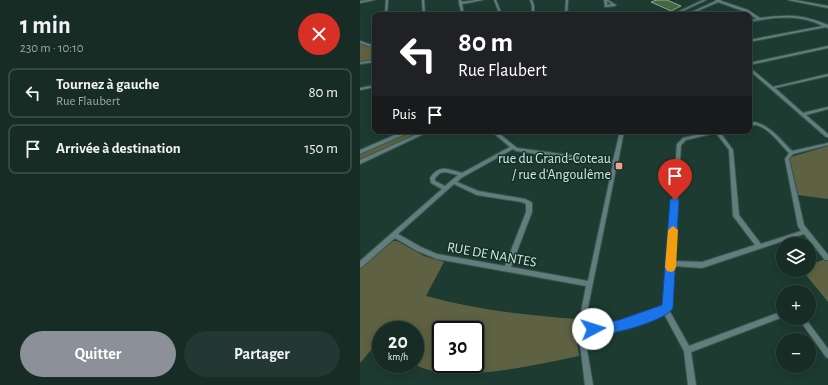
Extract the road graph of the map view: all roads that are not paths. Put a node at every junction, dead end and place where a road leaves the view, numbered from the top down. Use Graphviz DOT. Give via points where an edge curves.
graph roads {
  1 [pos="373,0"];
  2 [pos="387,0"];
  3 [pos="423,0"];
  4 [pos="482,0"];
  5 [pos="495,0"];
  6 [pos="531,0"];
  7 [pos="567,0"];
  8 [pos="705,0"];
  9 [pos="718,0"];
  10 [pos="790,0"];
  11 [pos="800,0"];
  12 [pos="360,2"];
  13 [pos="460,2"];
  14 [pos="828,6"];
  15 [pos="386,12"];
  16 [pos="424,12"];
  17 [pos="462,12"];
  18 [pos="500,12"];
  19 [pos="532,12"];
  20 [pos="565,12"];
  21 [pos="678,12"];
  22 [pos="692,12"];
  23 [pos="748,12"];
  24 [pos="752,15"];
  25 [pos="759,19"];
  26 [pos="752,20"];
  27 [pos="828,27"];
  28 [pos="752,40"];
  29 [pos="360,42"];
  30 [pos="372,45"];
  31 [pos="828,47"];
  32 [pos="372,62"];
  33 [pos="752,63"];
  34 [pos="360,64"];
  35 [pos="752,71"];
  36 [pos="828,75"];
  37 [pos="372,87"];
  38 [pos="772,88"];
  39 [pos="360,89"];
  40 [pos="828,108"];
  41 [pos="803,114"];
  42 [pos="752,124"];
  43 [pos="401,134"];
  44 [pos="421,134"];
  45 [pos="496,134"];
  46 [pos="621,134"];
  47 [pos="706,134"];
  48 [pos="720,134"];
  49 [pos="828,136"];
  50 [pos="828,144"];
  51 [pos="512,148"];
  52 [pos="360,152"];
  53 [pos="791,153"];
  54 [pos="360,162"];
  55 [pos="616,163"];
  56 [pos="462,175"];
  57 [pos="454,182"];
  58 [pos="446,189"];
  59 [pos="804,232"];
  60 [pos="395,235"];
  61 [pos="759,246"];
  62 [pos="827,258"];
  63 [pos="671,262"];
  64 [pos="360,265"];
  65 [pos="507,269"];
  66 [pos="590,284"];
  67 [pos="666,310"];
  68 [pos="776,317"];
  69 [pos="806,325"];
  70 [pos="583,329"];
  71 [pos="687,350"];
  72 [pos="828,355"];
  73 [pos="590,385"];
  74 [pos="692,385"];
  1 -- 12 [label="street"];
  2 -- 15 [label="street"];
  3 -- 16 [label="street"];
  4 -- 13 [label="street"];
  5 -- 18 [label="street"];
  6 -- 19 [label="street"];
  7 -- 20 [label="street"];
  8 -- 21 [label="street"];
  9 -- 22 [label="street"];
  9 -- 23 [label="street"];
  10 -- 14 [label="street"];
  11 -- 14 [label="street"];
  13 -- 17 [label="street"];
  24 -- 25 [label="street"];
  25 -- 26 [label="street"];
  25 -- 27 [label="street" via="787,16 815,21"];
  27 -- 28 [label="street"];
  29 -- 30 [label="street"];
  31 -- 33 [label="street"];
  32 -- 34 [label="street"];
  35 -- 38 [label="street"];
  36 -- 38 [label="street"];
  37 -- 39 [label="street"];
  38 -- 41 [label="street"];
  40 -- 41 [label="street"];
  41 -- 49 [label="street"];
  42 -- 53 [label="street" via="764,126"];
  43 -- 52 [label="street"];
  44 -- 54 [label="street"];
  45 -- 51 [label="street"];
  46 -- 55 [label="street"];
  47 -- 63 [label="street" via="685,139 679,144"];
  48 -- 61 [label="street" via="731,150 737,218"];
  50 -- 53 [label="street"];
  51 -- 55 [label="street"];
  51 -- 56 [label="street"];
  53 -- 59 [label="street" via="787,161"];
  55 -- 66 [label="street"];
  56 -- 57 [label="street"];
  56 -- 58 [label="street" via="445,170 434,174 434,182"];
  57 -- 58 [label="street"];
  57 -- 65 [label="street" via="477,193 529,203 529,212"];
  58 -- 60 [label="street"];
  59 -- 61 [label="street"];
  59 -- 62 [label="street"];
  60 -- 64 [label="street"];
  60 -- 65 [label="street, RUE DE NANTES" via="432,255"];
  61 -- 63 [label="street" via="702,265"];
  63 -- 67 [label="street"];
  65 -- 66 [label="street, RUE DE NANTES"];
  66 -- 70 [label="street"];
  67 -- 70 [label="street" via="613,328"];
  67 -- 71 [label="street"];
  68 -- 71 [label="street"];
  69 -- 72 [label="street"];
  70 -- 73 [label="street"];
  71 -- 74 [label="street"];
}
